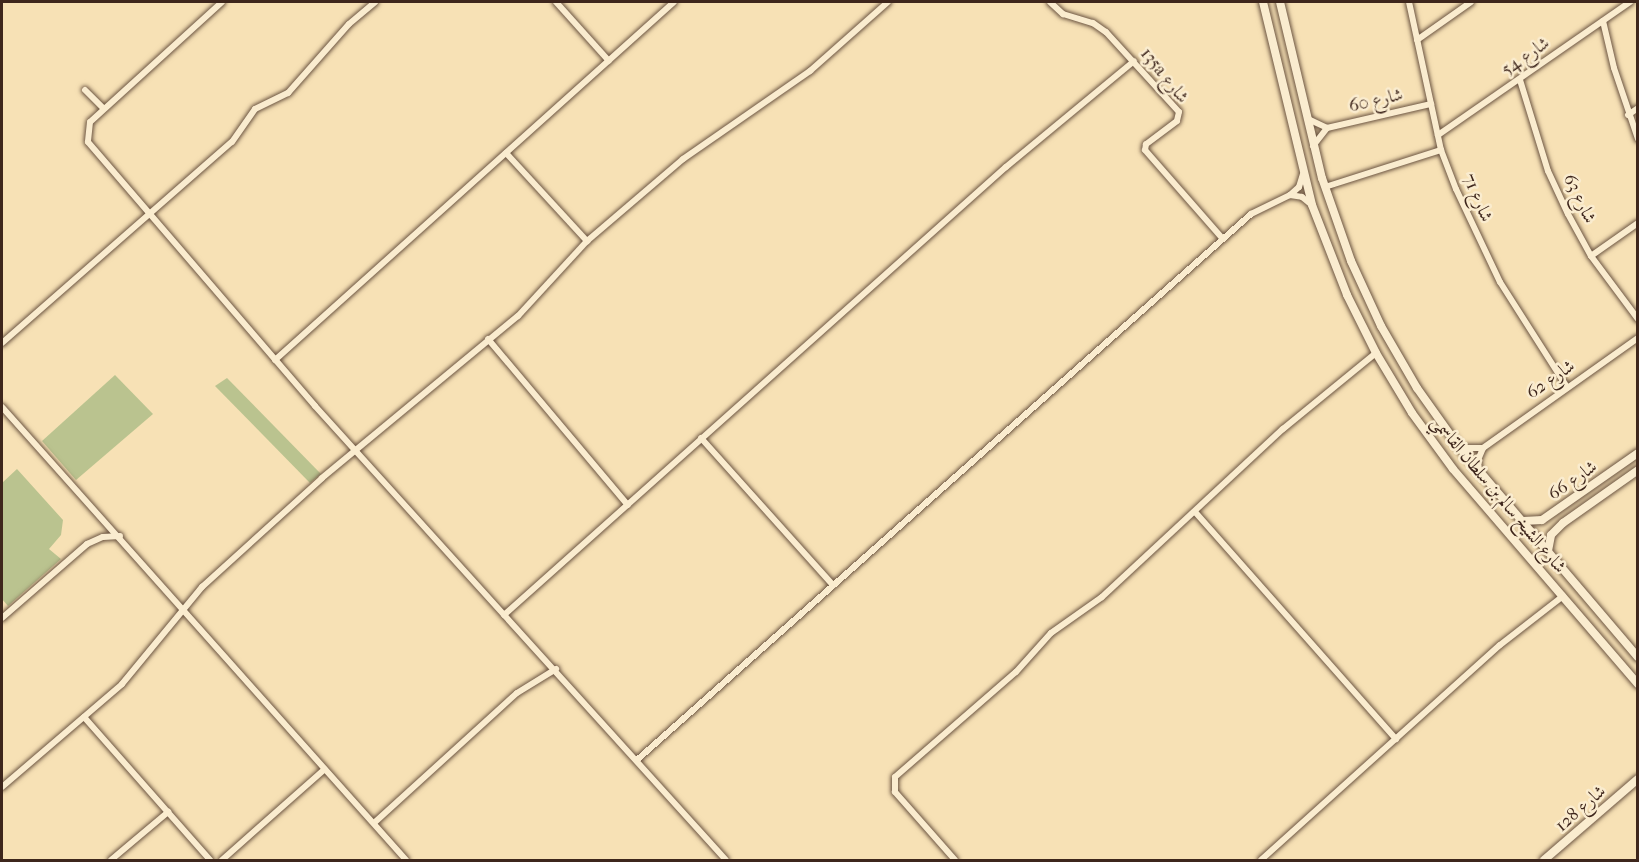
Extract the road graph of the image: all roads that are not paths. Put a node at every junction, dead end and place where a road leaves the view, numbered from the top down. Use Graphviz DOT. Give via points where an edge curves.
graph roads {
  1 [pos="222,2"];
  2 [pos="375,2"];
  3 [pos="556,2"];
  4 [pos="674,2"];
  5 [pos="888,2"];
  6 [pos="1050,2"];
  7 [pos="1263,2"];
  8 [pos="1280,2"];
  9 [pos="1409,2"];
  10 [pos="1471,2"];
  11 [pos="1630,2"];
  12 [pos="1603,21"];
  13 [pos="1417,40"];
  14 [pos="609,61"];
  15 [pos="1134,61"];
  16 [pos="1520,80"];
  17 [pos="86,90"];
  18 [pos="1431,104"];
  19 [pos="103,108"];
  20 [pos="1638,108"];
  21 [pos="1628,115"];
  22 [pos="1306,116"];
  23 [pos="1327,128"];
  24 [pos="1438,135"];
  25 [pos="1638,139"];
  26 [pos="1313,146"];
  27 [pos="1441,150"];
  28 [pos="506,153"];
  29 [pos="1303,174"];
  30 [pos="1325,187"];
  31 [pos="1290,195"];
  32 [pos="1312,205"];
  33 [pos="149,212"];
  34 [pos="1638,224"];
  35 [pos="1222,239"];
  36 [pos="587,241"];
  37 [pos="1591,256"];
  38 [pos="1638,319"];
  39 [pos="1638,338"];
  40 [pos="488,339"];
  41 [pos="2,343"];
  42 [pos="1376,353"];
  43 [pos="275,360"];
  44 [pos="1567,387"];
  45 [pos="2,407"];
  46 [pos="701,438"];
  47 [pos="1459,447"];
  48 [pos="1483,448"];
  49 [pos="356,449"];
  50 [pos="1638,453"];
  51 [pos="1638,470"];
  52 [pos="1480,472"];
  53 [pos="1566,504"];
  54 [pos="628,505"];
  55 [pos="1196,513"];
  56 [pos="1521,520"];
  57 [pos="1563,523"];
  58 [pos="120,536"];
  59 [pos="1548,551"];
  60 [pos="833,585"];
  61 [pos="1563,596"];
  62 [pos="183,607"];
  63 [pos="504,615"];
  64 [pos="2,618"];
  65 [pos="1638,657"];
  66 [pos="556,669"];
  67 [pos="1638,684"];
  68 [pos="84,717"];
  69 [pos="1396,739"];
  70 [pos="638,759"];
  71 [pos="325,769"];
  72 [pos="1638,779"];
  73 [pos="2,787"];
  74 [pos="168,812"];
  75 [pos="374,823"];
  76 [pos="111,861"];
  77 [pos="210,861"];
  78 [pos="222,861"];
  79 [pos="406,861"];
  80 [pos="726,861"];
  81 [pos="955,861"];
  82 [pos="1261,861"];
  83 [pos="1544,861"];
  1 -- 19 [label="street"];
  2 -- 33 [label="street" via="288,93 255,109 232,142"];
  3 -- 14 [label="street"];
  4 -- 14 [label="street"];
  5 -- 36 [label="street" via="810,71 683,159"];
  6 -- 15 [label="street, 135a شارع" via="1063,14 1100,27"];
  7 -- 29 [label="street, شارع الشيخ سالم بن سلطان القاسمي"];
  8 -- 22 [label="street, شارع الشيخ سالم بن سلطان القاسمي"];
  9 -- 13 [label="street, شارع 71"];
  10 -- 13 [label="street"];
  11 -- 12 [label="street, شارع 54"];
  12 -- 16 [label="street, شارع 54"];
  12 -- 21 [label="street"];
  13 -- 18 [label="street, شارع 71"];
  14 -- 28 [label="street"];
  15 -- 35 [label="street, 135a شارع" via="1179,112 1177,121 1146,144 1145,150"];
  15 -- 46 [label="street" via="1006,167 797,357"];
  16 -- 24 [label="street, شارع 54"];
  16 -- 37 [label="street, شارع 63" via="1548,171"];
  17 -- 19 [label="street"];
  18 -- 23 [label="street, شارع 60"];
  18 -- 24 [label="street, شارع 71"];
  19 -- 33 [label="street" via="87,128 88,142"];
  20 -- 21 [label="street"];
  21 -- 25 [label="street"];
  22 -- 23 [label="street, شارع 60"];
  22 -- 26 [label="street, شارع الشيخ سالم بن سلطان القاسمي"];
  23 -- 26 [label="street, شارع 60"];
  24 -- 27 [label="street, شارع 71"];
  26 -- 30 [label="street, شارع الشيخ سالم بن سلطان القاسمي"];
  27 -- 30 [label="street"];
  27 -- 44 [label="street, شارع 71" via="1500,282"];
  28 -- 36 [label="street"];
  28 -- 43 [label="street"];
  29 -- 31 [label="street"];
  29 -- 32 [label="street, شارع الشيخ سالم بن سلطان القاسمي"];
  30 -- 47 [label="street, شارع الشيخ سالم بن سلطان القاسمي" via="1351,261 1381,326 1417,388"];
  31 -- 32 [label="street" via="1302,197"];
  31 -- 35 [label="street" via="1262,206"];
  32 -- 42 [label="street, شارع الشيخ سالم بن سلطان القاسمي" via="1347,295"];
  33 -- 41 [label="street"];
  33 -- 43 [label="street"];
  34 -- 37 [label="street"];
  35 -- 60 [label="street"];
  36 -- 40 [label="street" via="532,304"];
  37 -- 38 [label="street, شارع 63"];
  39 -- 44 [label="street, شارع 62"];
  40 -- 49 [label="street"];
  40 -- 54 [label="street"];
  42 -- 55 [label="street" via="1290,423"];
  42 -- 61 [label="street, شارع الشيخ سالم بن سلطان القاسمي" via="1412,413 1453,469"];
  43 -- 49 [label="street"];
  44 -- 48 [label="street, شارع 62"];
  45 -- 58 [label="street"];
  46 -- 54 [label="street"];
  46 -- 60 [label="street"];
  47 -- 48 [label="street" via="1471,451"];
  47 -- 52 [label="street, شارع الشيخ سالم بن سلطان القاسمي"];
  48 -- 52 [label="street" via="1478,460"];
  49 -- 62 [label="street"];
  49 -- 63 [label="street"];
  50 -- 53 [label="street, شارع 66"];
  51 -- 57 [label="street, شارع 66"];
  52 -- 56 [label="street, شارع الشيخ سالم بن سلطان القاسمي"];
  53 -- 56 [label="street, شارع 66" via="1542,520"];
  53 -- 57 [label="street" via="1555,515 1557,523"];
  54 -- 63 [label="street"];
  55 -- 69 [label="street"];
  55 -- 81 [label="street" via="1101,597 1051,633 1016,672 896,777 895,792"];
  56 -- 59 [label="street, شارع الشيخ سالم بن سلطان القاسمي"];
  57 -- 59 [label="street, شارع 66" via="1551,535"];
  58 -- 62 [label="street"];
  58 -- 64 [label="street" via="103,537 87,544"];
  59 -- 65 [label="street, شارع الشيخ سالم بن سلطان القاسمي"];
  60 -- 70 [label="street"];
  61 -- 67 [label="street, شارع الشيخ سالم بن سلطان القاسمي"];
  61 -- 69 [label="street" via="1500,645"];
  62 -- 68 [label="street" via="139,666"];
  62 -- 71 [label="street"];
  63 -- 66 [label="street"];
  66 -- 70 [label="street"];
  66 -- 75 [label="street" via="518,693"];
  68 -- 73 [label="street"];
  68 -- 74 [label="street"];
  69 -- 82 [label="street"];
  70 -- 80 [label="street"];
  71 -- 75 [label="street"];
  71 -- 78 [label="street"];
  72 -- 83 [label="street, شارع 128"];
  74 -- 76 [label="street"];
  74 -- 77 [label="street"];
  75 -- 79 [label="street"];
}
